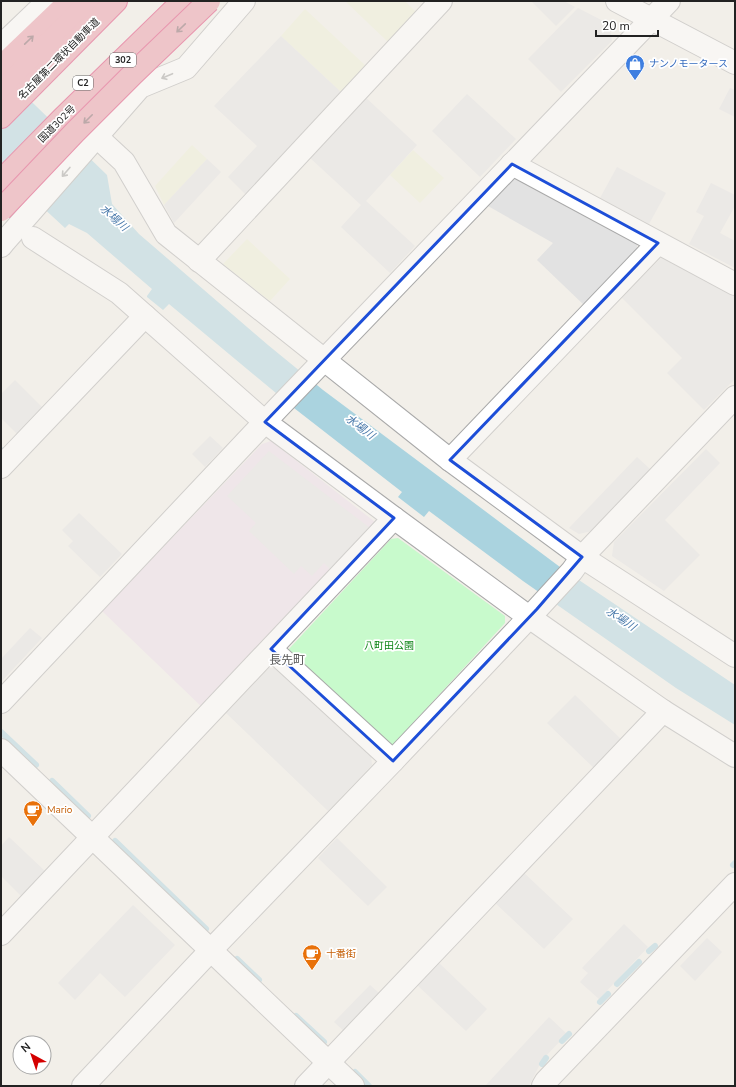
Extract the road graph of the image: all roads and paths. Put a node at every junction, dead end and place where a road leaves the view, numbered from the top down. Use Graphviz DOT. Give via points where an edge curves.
graph roads {
  1 [pos="48,1"];
  2 [pos="70,1"];
  3 [pos="91,1"];
  4 [pos="112,1"];
  5 [pos="116,1"];
  6 [pos="164,1"];
  7 [pos="183,1"];
  8 [pos="209,1"];
  9 [pos="244,1"];
  10 [pos="441,1"];
  11 [pos="617,1"];
  12 [pos="669,1"];
  13 [pos="652,19"];
  14 [pos="160,24"];
  15 [pos="1,46"];
  16 [pos="735,63"];
  17 [pos="9,71"];
  18 [pos="140,87"];
  19 [pos="1,92"];
  20 [pos="1,106"];
  21 [pos="63,111"];
  22 [pos="1,117"];
  23 [pos="94,140"];
  24 [pos="512,164"];
  25 [pos="1,165"];
  26 [pos="1,176"];
  27 [pos="1,181"];
  28 [pos="1,210"];
  29 [pos="33,238"];
  30 [pos="658,244"];
  31 [pos="1,246"];
  32 [pos="199,260"];
  33 [pos="735,284"];
  34 [pos="145,316"];
  35 [pos="324,360"];
  36 [pos="735,397"];
  37 [pos="271,415"];
  38 [pos="450,460"];
  39 [pos="1,467"];
  40 [pos="394,518"];
  41 [pos="577,564"];
  42 [pos="533,613"];
  43 [pos="732,648"];
  44 [pos="271,649"];
  45 [pos="1,702"];
  46 [pos="663,711"];
  47 [pos="1,750"];
  48 [pos="735,756"];
  49 [pos="393,761"];
  50 [pos="93,838"];
  51 [pos="735,884"];
  52 [pos="1,934"];
  53 [pos="211,950"];
  54 [pos="329,1063"];
  55 [pos="83,1086"];
  56 [pos="306,1086"];
  57 [pos="353,1086"];
  58 [pos="543,1086"];
  1 -- 15 [label="street"];
  17 -- 2 [label="highway, one-way"];
  3 -- 17 [label="highway"];
  4 -- 20 [label="highway" via="74,34"];
  5 -- 22 [label="highway, 名古屋第二環状自動車道"];
  6 -- 21 [label="highway, C2"];
  7 -- 14 [label="highway, 国道302号 / 302"];
  8 -- 28 [label="highway, one-way, bridge" via="75,132"];
  9 -- 18 [label="street, one-way" via="186,68"];
  10 -- 32 [label="street"];
  11 -- 13 [label="street"];
  12 -- 13 [label="street"];
  13 -- 16 [label="street"];
  13 -- 24 [label="street"];
  14 -- 18 [label="street"];
  14 -- 21 [label="highway, 国道302号 / 302"];
  17 -- 19 [label="highway"];
  18 -- 23 [label="street"];
  21 -- 25 [label="highway, C2"];
  21 -- 26 [label="highway"];
  21 -- 27 [label="highway, 国道302号 / 302"];
  23 -- 31 [label="street, one-way"];
  23 -- 32 [label="street" via="124,162 166,234"];
  24 -- 30 [label="street"];
  24 -- 35 [label="street"];
  29 -- 34 [label="street" via="119,293"];
  30 -- 33 [label="street"];
  30 -- 38 [label="street"];
  32 -- 35 [label="street"];
  34 -- 37 [label="street"];
  34 -- 39 [label="street"];
  35 -- 37 [label="street"];
  35 -- 38 [label="street"];
  36 -- 41 [label="street"];
  37 -- 40 [label="street"];
  37 -- 45 [label="street"];
  38 -- 41 [label="street"];
  40 -- 42 [label="street"];
  40 -- 44 [label="street"];
  41 -- 42 [label="street"];
  41 -- 43 [label="street"];
  42 -- 46 [label="street"];
  42 -- 49 [label="street"];
  44 -- 49 [label="street"];
  44 -- 50 [label="street"];
  46 -- 48 [label="street"];
  46 -- 54 [label="street"];
  47 -- 50 [label="street"];
  49 -- 53 [label="street"];
  50 -- 52 [label="street"];
  50 -- 53 [label="street"];
  51 -- 58 [label="street"];
  53 -- 54 [label="street"];
  53 -- 55 [label="street"];
  54 -- 56 [label="street"];
  54 -- 57 [label="street"];
}
